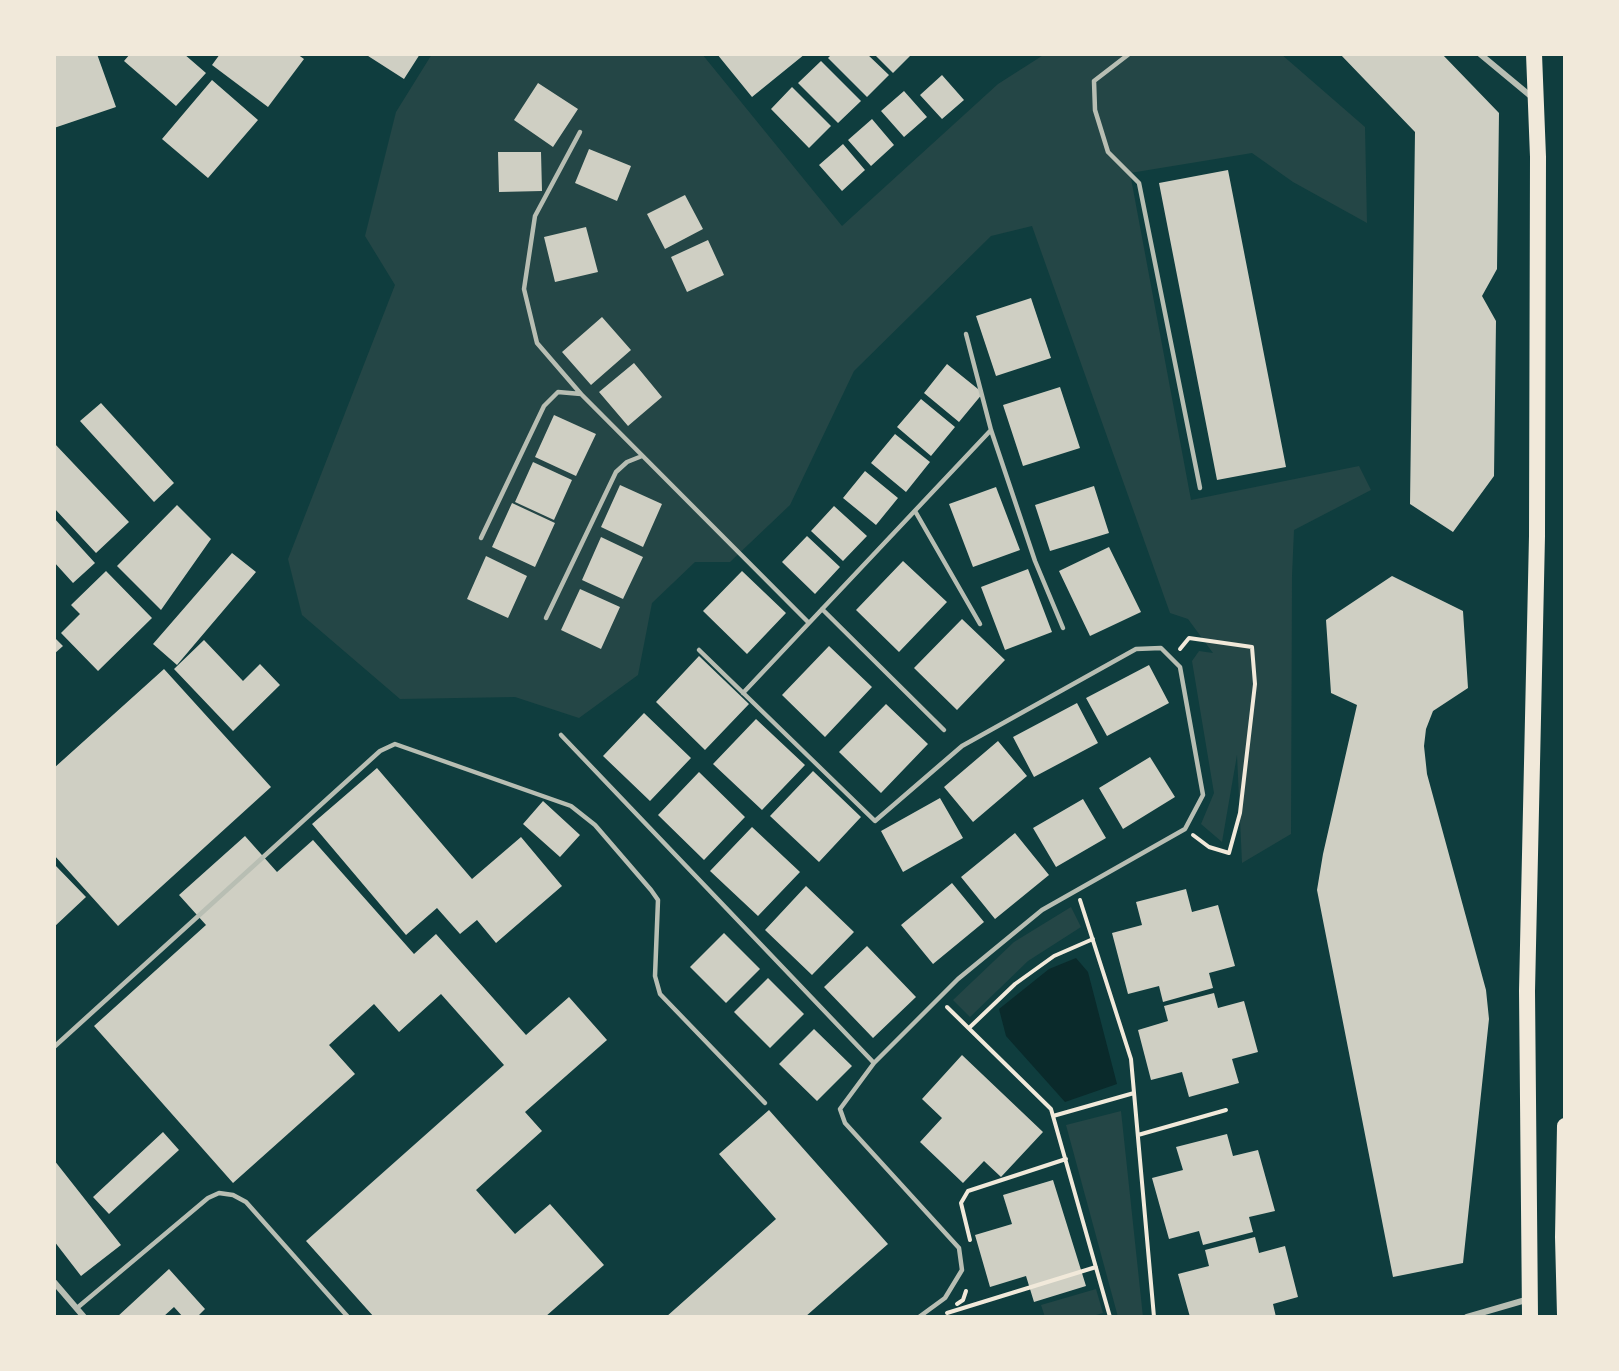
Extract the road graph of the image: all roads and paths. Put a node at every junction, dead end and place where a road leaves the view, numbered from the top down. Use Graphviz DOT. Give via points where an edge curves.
graph roads {
  1 [pos="1129,54"];
  2 [pos="1480,54"];
  3 [pos="1533,54"];
  4 [pos="1534,99"];
  5 [pos="580,132"];
  6 [pos="966,333"];
  7 [pos="581,394"];
  8 [pos="991,430"];
  9 [pos="642,456"];
  10 [pos="1200,488"];
  11 [pos="915,511"];
  12 [pos="481,538"];
  13 [pos="822,609"];
  14 [pos="546,618"];
  15 [pos="809,623"];
  16 [pos="980,624"];
  17 [pos="1063,628"];
  18 [pos="699,650"];
  19 [pos="1172,659"];
  20 [pos="743,693"];
  21 [pos="944,730"];
  22 [pos="561,735"];
  23 [pos="1185,829"];
  24 [pos="1077,890"];
  25 [pos="1093,939"];
  26 [pos="938,999"];
  27 [pos="969,1028"];
  28 [pos="54,1047"];
  29 [pos="874,1064"];
  30 [pos="1134,1093"];
  31 [pos="765,1103"];
  32 [pos="1226,1110"];
  33 [pos="1053,1116"];
  34 [pos="1565,1126"];
  35 [pos="1138,1135"];
  36 [pos="1066,1159"];
  37 [pos="972,1248"];
  38 [pos="1096,1267"];
  39 [pos="969,1280"];
  40 [pos="54,1282"];
  41 [pos="1530,1299"];
  42 [pos="76,1308"];
  43 [pos="1565,1315"];
  44 [pos="84,1317"];
  45 [pos="348,1317"];
  46 [pos="919,1317"];
  47 [pos="1110,1317"];
  48 [pos="1154,1317"];
  49 [pos="1467,1317"];
  50 [pos="1530,1317"];
  1 -- 10 [label="lane" via="1094,81 1095,110 1108,152 1139,183"];
  2 -- 4 [label="street"];
  3 -- 4 [label="highway"];
  4 -- 41 [label="highway" via="1538,157 1537,536 1527,991"];
  5 -- 7 [label="lane" via="535,216 524,289 537,343"];
  6 -- 8 [label="lane"];
  7 -- 9 [label="lane"];
  7 -- 12 [label="lane" via="558,392 544,406"];
  8 -- 11 [label="lane"];
  8 -- 17 [label="lane" via="1035,561"];
  9 -- 14 [label="lane" via="615,472"];
  9 -- 15 [label="lane"];
  11 -- 13 [label="lane"];
  11 -- 16 [label="lane"];
  13 -- 15 [label="lane"];
  13 -- 21 [label="lane"];
  15 -- 20 [label="lane"];
  18 -- 20 [label="lane"];
  19 -- 20 [label="lane" via="1161,648 1136,649 962,746 875,821"];
  19 -- 23 [label="lane" via="1180,668 1203,795"];
  19 -- 23 [label="path" via="1189,638 1252,647 1253,696 1240,813 1229,853 1209,847"];
  22 -- 29 [label="lane"];
  23 -- 24 [label="lane"];
  24 -- 25 [label="path"];
  24 -- 26 [label="lane" via="1042,910"];
  25 -- 27 [label="path" via="1054,956 1015,984"];
  25 -- 30 [label="path" via="1131,1059"];
  26 -- 27 [label="path"];
  26 -- 29 [label="lane"];
  27 -- 33 [label="path" via="1051,1109"];
  28 -- 31 [label="lane" via="380,751 395,744 571,806 595,825 657,900 655,976 660,993"];
  29 -- 46 [label="lane" via="840,1109 845,1123 959,1248 962,1260 962,1270 945,1298"];
  30 -- 33 [label="path"];
  30 -- 35 [label="path"];
  32 -- 35 [label="path"];
  33 -- 36 [label="path"];
  34 -- 43 [label="highway"];
  35 -- 48 [label="path"];
  36 -- 37 [label="path" via="968,1191 961,1203"];
  36 -- 38 [label="path"];
  38 -- 39 [label="path" via="941,1315 963,1300"];
  38 -- 47 [label="path"];
  40 -- 42 [label="street"];
  41 -- 49 [label="street"];
  41 -- 50 [label="highway"];
  42 -- 44 [label="street"];
  42 -- 45 [label="lane" via="219,1193 246,1203"];
}
